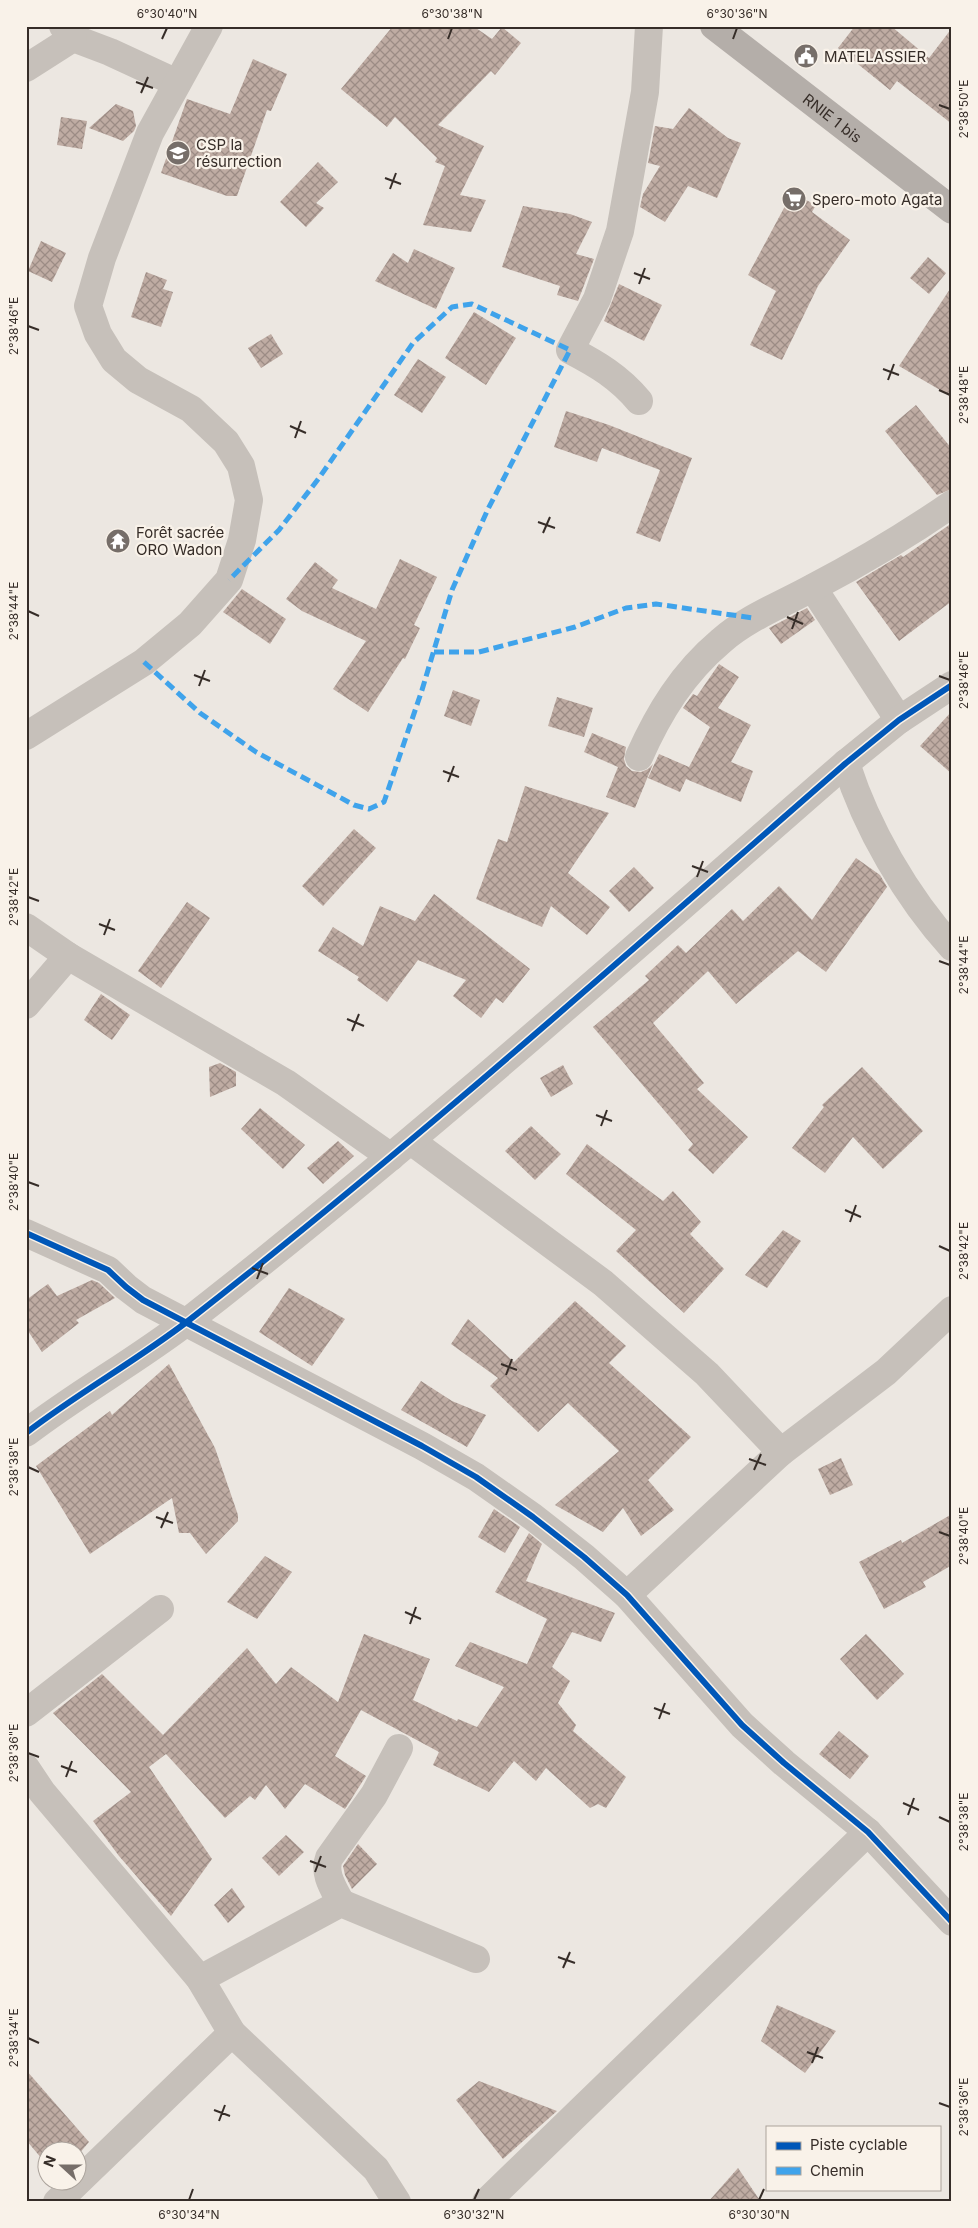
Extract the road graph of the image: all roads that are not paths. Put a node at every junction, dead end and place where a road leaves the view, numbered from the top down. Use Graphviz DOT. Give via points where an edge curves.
graph roads {
  1 [pos="209,26"];
  2 [pos="649,26"];
  3 [pos="714,26"];
  4 [pos="68,32"];
  5 [pos="26,68"];
  6 [pos="177,83"];
  7 [pos="952,210"];
  8 [pos="639,401"];
  9 [pos="952,504"];
  10 [pos="813,588"];
  11 [pos="952,685"];
  12 [pos="899,720"];
  13 [pos="26,736"];
  14 [pos="639,757"];
  15 [pos="846,763"];
  16 [pos="26,928"];
  17 [pos="952,947"];
  18 [pos="68,956"];
  19 [pos="26,1005"];
  20 [pos="401,1149"];
  21 [pos="26,1233"];
  22 [pos="952,1310"];
  23 [pos="186,1323"];
  24 [pos="26,1434"];
  25 [pos="781,1452"];
  26 [pos="627,1595"];
  27 [pos="160,1609"];
  28 [pos="26,1712"];
  29 [pos="399,1748"];
  30 [pos="26,1768"];
  31 [pos="34,1799"];
  32 [pos="868,1832"];
  33 [pos="341,1903"];
  34 [pos="952,1922"];
  35 [pos="476,1960"];
  36 [pos="200,1980"];
  37 [pos="232,2033"];
  38 [pos="57,2202"];
  39 [pos="397,2202"];
  40 [pos="486,2202"];
  1 -- 6 [label="street"];
  2 -- 8 [label="street" via="645,92 620,232 598,298 570,350 602,366"];
  3 -- 7 [label="main road, RNIE 1 bis"];
  4 -- 5 [label="street"];
  4 -- 6 [label="street"];
  6 -- 13 [label="street" via="150,133 102,258 88,306 98,334 114,360 138,380 192,409 226,442 241,466 249,500 242,540 229,580 190,624 144,662"];
  9 -- 10 [label="street" via="909,534"];
  10 -- 12 [label="street"];
  10 -- 14 [label="street" via="753,618 697,663 672,693 653,724"];
  11 -- 12 [label="street"];
  12 -- 15 [label="street"];
  15 -- 17 [label="street" via="853,786 913,898"];
  15 -- 20 [label="street"];
  16 -- 18 [label="street"];
  18 -- 19 [label="street"];
  18 -- 20 [label="street"];
  20 -- 23 [label="street"];
  20 -- 25 [label="street" via="603,1283 706,1374"];
  21 -- 23 [label="street" via="108,1270 143,1300"];
  22 -- 25 [label="street" via="886,1372"];
  23 -- 24 [label="street"];
  23 -- 26 [label="street" via="476,1476 569,1546"];
  25 -- 26 [label="street"];
  26 -- 32 [label="street" via="742,1725"];
  27 -- 28 [label="street"];
  29 -- 33 [label="street" via="377,1789 326,1864 326,1871"];
  30 -- 31 [label="street"];
  31 -- 36 [label="street"];
  32 -- 34 [label="street"];
  32 -- 40 [label="street"];
  33 -- 35 [label="street"];
  33 -- 36 [label="street"];
  36 -- 37 [label="street"];
  37 -- 38 [label="street"];
  37 -- 39 [label="street" via="376,2169"];
}
